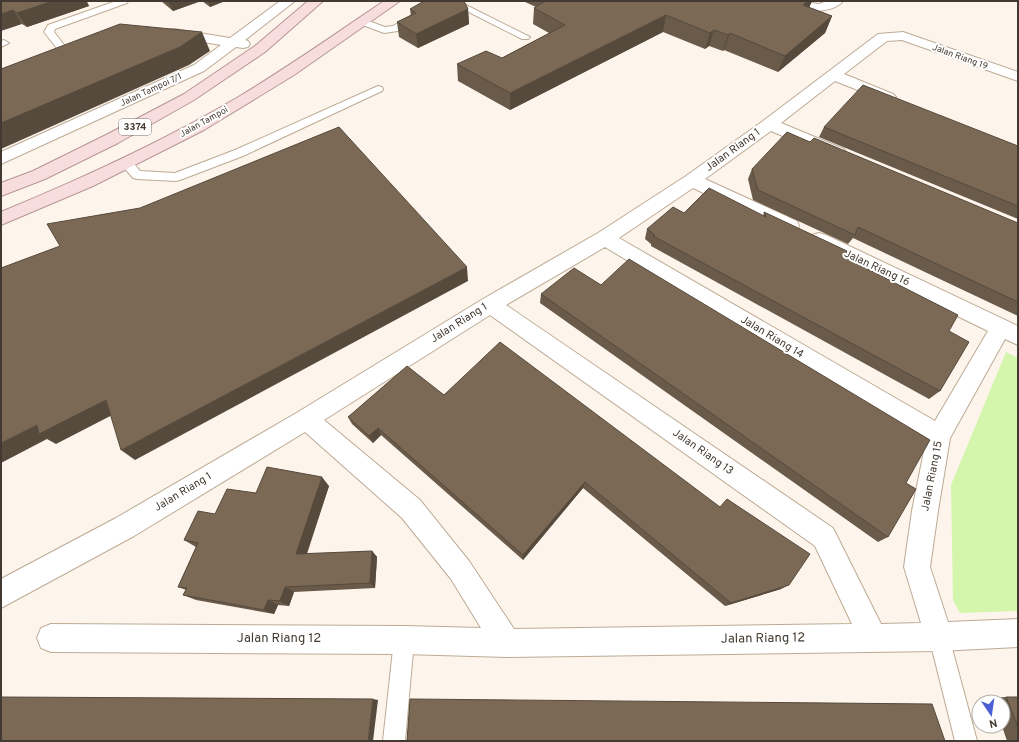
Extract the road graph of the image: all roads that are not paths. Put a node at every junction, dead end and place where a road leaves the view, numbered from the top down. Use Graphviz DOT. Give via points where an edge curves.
graph roads {
  1 [pos="124,1"];
  2 [pos="288,1"];
  3 [pos="316,1"];
  4 [pos="441,1"];
  5 [pos="451,1"];
  6 [pos="788,1"];
  7 [pos="836,1"];
  8 [pos="391,2"];
  9 [pos="363,22"];
  10 [pos="160,31"];
  11 [pos="903,36"];
  12 [pos="525,37"];
  13 [pos="235,42"];
  14 [pos="70,47"];
  15 [pos="260,49"];
  16 [pos="49,55"];
  17 [pos="833,75"];
  18 [pos="1018,77"];
  19 [pos="378,89"];
  20 [pos="899,101"];
  21 [pos="769,124"];
  22 [pos="850,158"];
  23 [pos="1,159"];
  24 [pos="127,164"];
  25 [pos="692,180"];
  26 [pos="1,190"];
  27 [pos="1,219"];
  28 [pos="605,238"];
  29 [pos="490,305"];
  30 [pos="1009,331"];
  31 [pos="306,419"];
  32 [pos="939,436"];
  33 [pos="1,594"];
  34 [pos="1018,633"];
  35 [pos="939,636"];
  36 [pos="873,637"];
  37 [pos="51,638"];
  38 [pos="404,640"];
  39 [pos="507,644"];
  40 [pos="394,741"];
  41 [pos="966,741"];
  1 -- 14 [label="lane" via="52,27 49,32"];
  2 -- 13 [label="street, Jalan Tampoi 7/1"];
  3 -- 15 [label="main road, 3374"];
  4 -- 9 [label="lane" via="395,29 384,30"];
  5 -- 12 [label="lane"];
  6 -- 7 [label="street" via="805,7 819,8"];
  8 -- 9 [label="main road, Jalan Tampoi / 3374"];
  9 -- 24 [label="main road, Jalan Tampoi / 3374" via="226,110"];
  10 -- 13 [label="street"];
  11 -- 17 [label="street, Jalan Riang 1" via="883,37"];
  11 -- 18 [label="street, Jalan Riang 19"];
  13 -- 15 [label="street"];
  13 -- 23 [label="street, Jalan Tampoi 7/1" via="199,68"];
  14 -- 16 [label="street"];
  15 -- 26 [label="main road, 3374" via="189,97 112,139 39,175"];
  17 -- 20 [label="street"];
  17 -- 21 [label="street, Jalan Riang 1"];
  19 -- 24 [label="lane" via="239,153 176,177 137,175"];
  21 -- 22 [label="street"];
  21 -- 25 [label="street, Jalan Riang 1"];
  24 -- 27 [label="main road, Jalan Tampoi / 3374"];
  25 -- 28 [label="street, Jalan Riang 1"];
  25 -- 30 [label="street, Jalan Riang 16"];
  28 -- 29 [label="street, Jalan Riang 1"];
  28 -- 32 [label="street, Jalan Riang 14"];
  29 -- 31 [label="street, Jalan Riang 1"];
  29 -- 36 [label="street, Jalan Riang 13" via="824,537"];
  30 -- 32 [label="street, Jalan Riang 15"];
  31 -- 33 [label="street, Jalan Riang 1" via="125,527"];
  31 -- 39 [label="street" via="410,510 460,570"];
  32 -- 35 [label="street, Jalan Riang 15" via="924,511 917,567"];
  34 -- 35 [label="street, Jalan Riang 12"];
  35 -- 36 [label="street, Jalan Riang 12"];
  35 -- 41 [label="lane"];
  36 -- 39 [label="street, Jalan Riang 12"];
  37 -- 38 [label="street, Jalan Riang 12"];
  38 -- 39 [label="street, Jalan Riang 12"];
  38 -- 40 [label="lane"];
}
